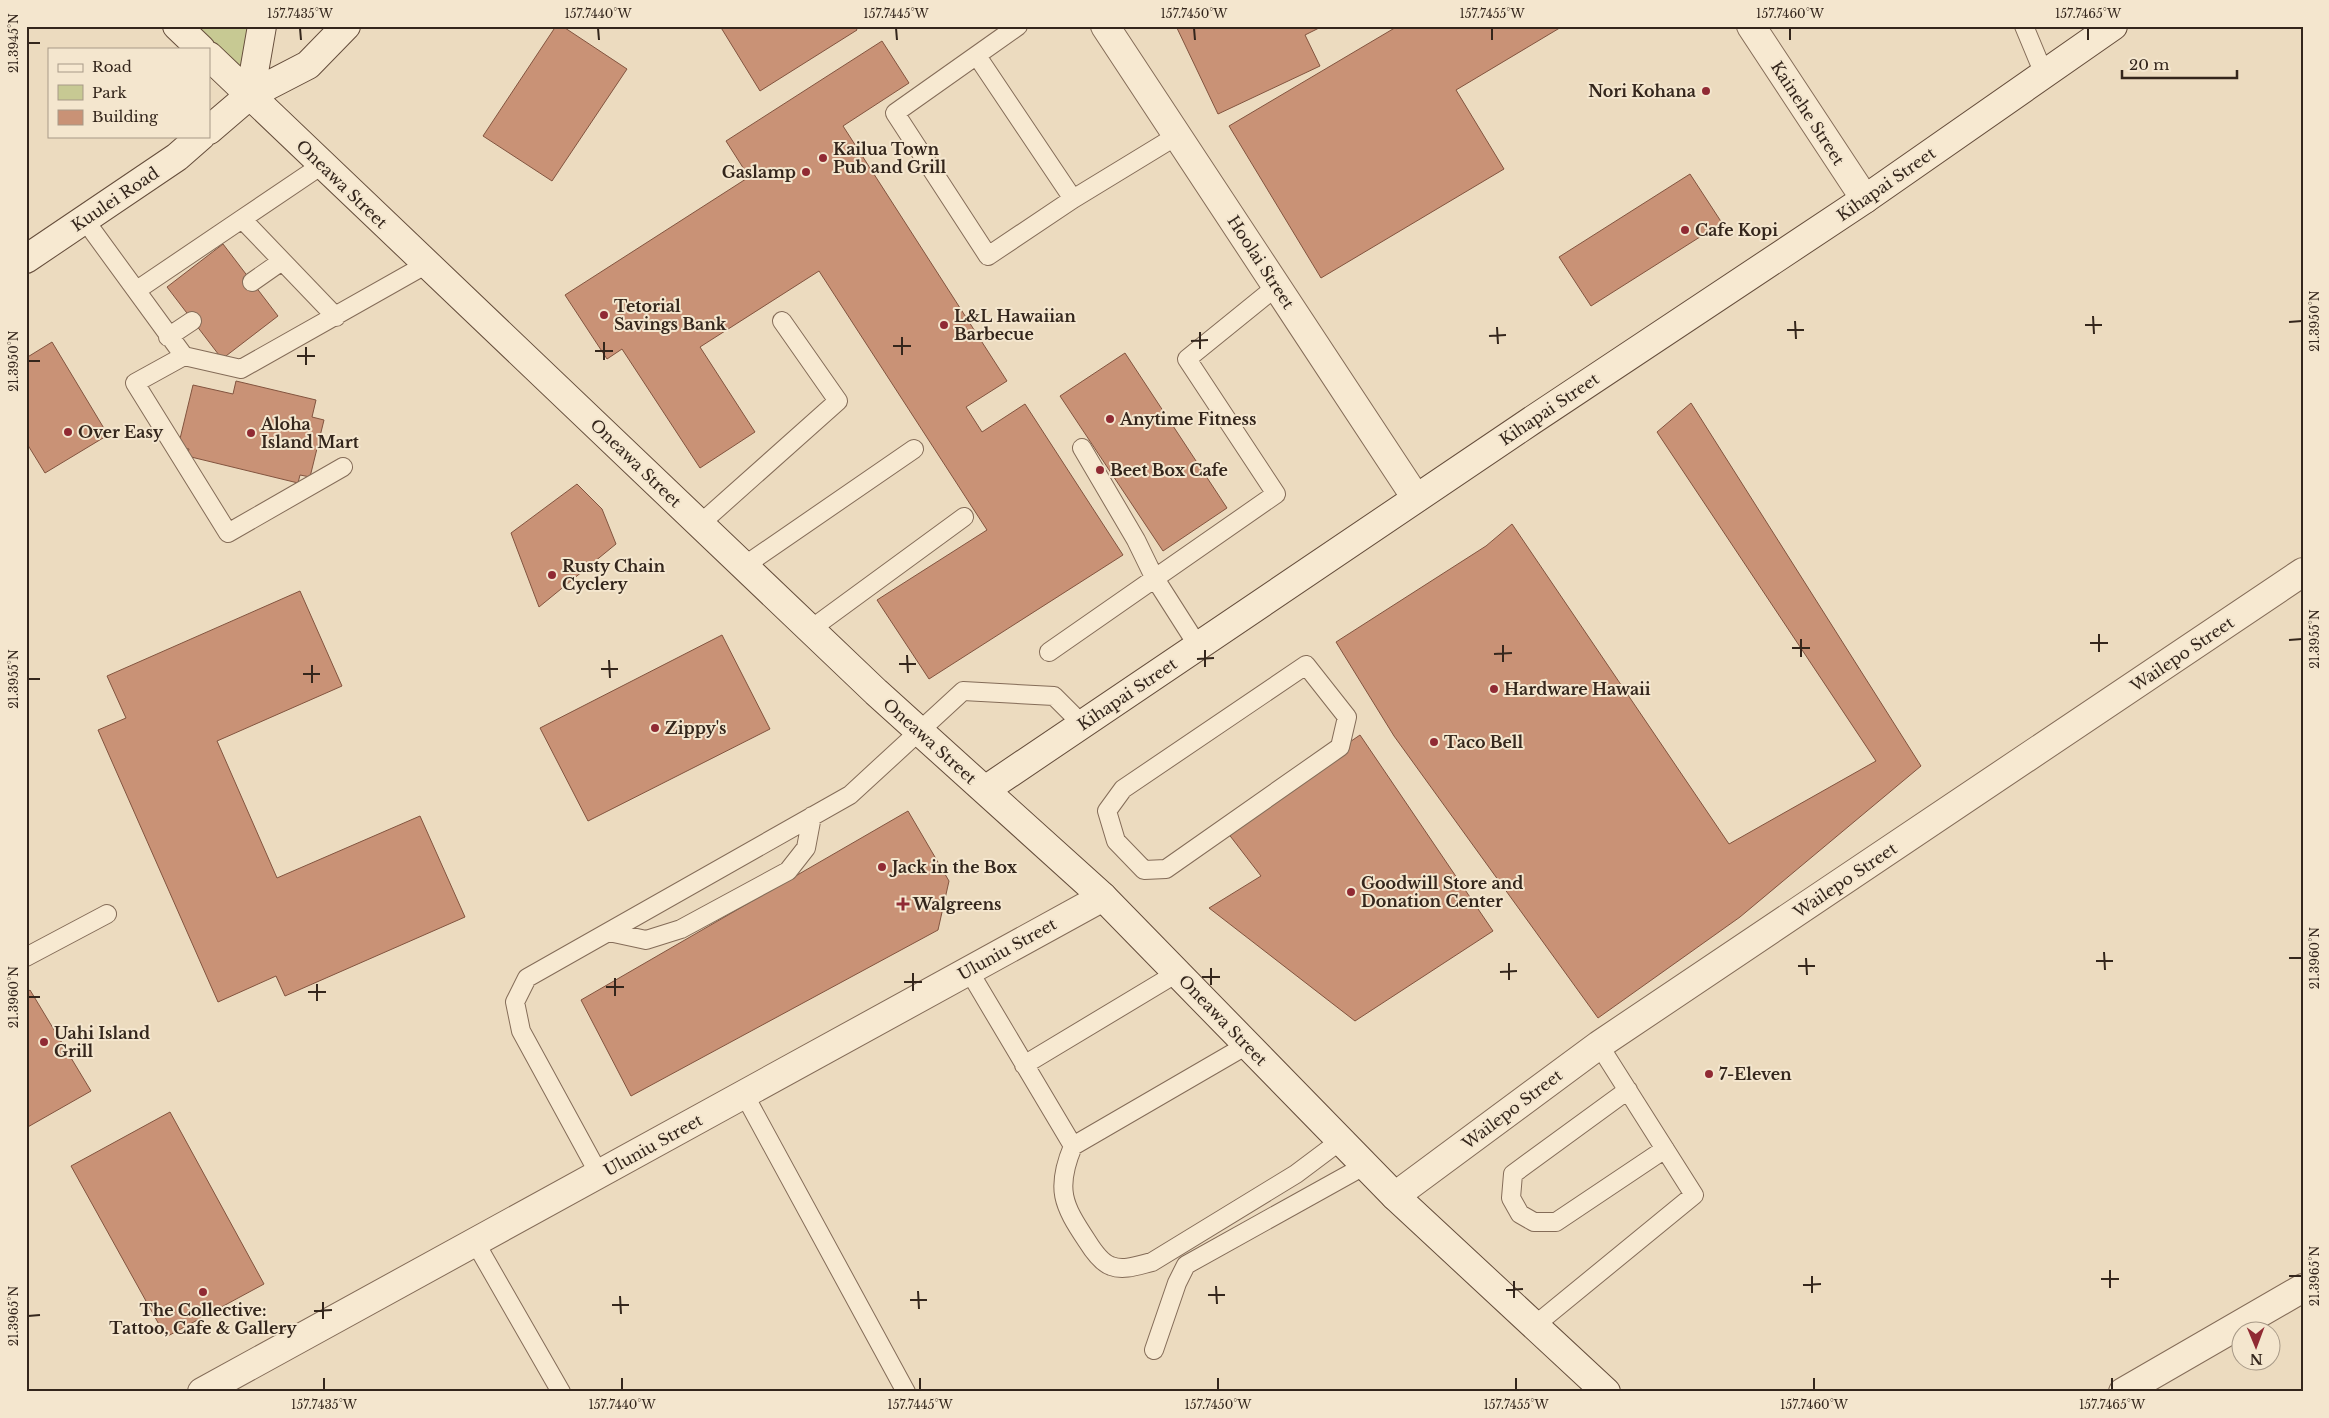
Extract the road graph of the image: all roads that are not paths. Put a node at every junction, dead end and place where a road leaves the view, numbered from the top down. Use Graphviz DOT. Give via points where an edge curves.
graph roads {
  1 [pos="177,26"];
  2 [pos="262,26"];
  3 [pos="346,26"];
  4 [pos="1018,26"];
  5 [pos="1105,26"];
  6 [pos="1751,26"];
  7 [pos="2024,26"];
  8 [pos="2113,26"];
  9 [pos="200,48"];
  10 [pos="977,56"];
  11 [pos="210,57"];
  12 [pos="2044,74"];
  13 [pos="250,95"];
  14 [pos="210,129"];
  15 [pos="1178,135"];
  16 [pos="199,138"];
  17 [pos="322,165"];
  18 [pos="1073,199"];
  19 [pos="1865,199"];
  20 [pos="84,219"];
  21 [pos="242,219"];
  22 [pos="26,259"];
  23 [pos="282,261"];
  24 [pos="427,264"];
  25 [pos="252,282"];
  26 [pos="1278,286"];
  27 [pos="137,290"];
  28 [pos="336,317"];
  29 [pos="192,321"];
  30 [pos="782,321"];
  31 [pos="168,337"];
  32 [pos="184,356"];
  33 [pos="1082,448"];
  34 [pos="914,449"];
  35 [pos="343,467"];
  36 [pos="1416,498"];
  37 [pos="964,517"];
  38 [pos="700,524"];
  39 [pos="744,566"];
  40 [pos="2303,572"];
  41 [pos="1154,578"];
  42 [pos="812,629"];
  43 [pos="1198,646"];
  44 [pos="1049,652"];
  45 [pos="1306,664"];
  46 [pos="1082,724"];
  47 [pos="919,730"];
  48 [pos="985,790"];
  49 [pos="812,816"];
  50 [pos="1103,896"];
  51 [pos="107,914"];
  52 [pos="609,932"];
  53 [pos="26,957"];
  54 [pos="969,971"];
  55 [pos="1177,973"];
  56 [pos="1247,1045"];
  57 [pos="1599,1045"];
  58 [pos="1024,1065"];
  59 [pos="1628,1090"];
  60 [pos="744,1094"];
  61 [pos="1340,1140"];
  62 [pos="1073,1146"];
  63 [pos="1665,1149"];
  64 [pos="1364,1166"];
  65 [pos="599,1174"];
  66 [pos="1395,1196"];
  67 [pos="475,1242"];
  68 [pos="2303,1288"];
  69 [pos="1534,1326"];
  70 [pos="1154,1350"];
  71 [pos="207,1391"];
  72 [pos="561,1392"];
  73 [pos="906,1392"];
  74 [pos="1606,1392"];
  75 [pos="2123,1392"];
  1 -- 9 [label="street"];
  2 -- 13 [label="street"];
  3 -- 13 [label="street" via="308,65"];
  4 -- 10 [label="lane"];
  5 -- 15 [label="street, Hoolai Street"];
  6 -- 19 [label="street, Kainehe Street"];
  7 -- 12 [label="lane"];
  8 -- 12 [label="street, Kihapai Street"];
  10 -- 18 [label="lane"];
  10 -- 18 [label="lane" via="895,113 988,256"];
  11 -- 13 [label="street, Oneawa Street"];
  12 -- 19 [label="street, Kihapai Street"];
  13 -- 14 [label="street"];
  13 -- 17 [label="street, Oneawa Street"];
  15 -- 18 [label="lane"];
  15 -- 26 [label="street, Hoolai Street"];
  16 -- 20 [label="street, Kuulei Road" via="178,157"];
  17 -- 21 [label="lane"];
  17 -- 24 [label="street, Oneawa Street"];
  19 -- 36 [label="street, Kihapai Street"];
  20 -- 22 [label="street, Kuulei Road"];
  20 -- 27 [label="lane"];
  21 -- 23 [label="lane"];
  21 -- 27 [label="lane"];
  23 -- 25 [label="lane"];
  23 -- 28 [label="lane"];
  24 -- 28 [label="lane"];
  24 -- 38 [label="street, Oneawa Street"];
  26 -- 36 [label="street, Hoolai Street"];
  26 -- 41 [label="lane" via="1187,359 1276,494"];
  27 -- 31 [label="lane"];
  28 -- 32 [label="lane" via="241,369"];
  29 -- 31 [label="lane"];
  30 -- 38 [label="lane" via="838,401"];
  31 -- 32 [label="lane"];
  32 -- 35 [label="lane" via="135,383 228,533"];
  33 -- 41 [label="lane" via="1136,540"];
  34 -- 39 [label="lane"];
  36 -- 43 [label="street, Kihapai Street"];
  37 -- 42 [label="lane"];
  38 -- 39 [label="street, Oneawa Street"];
  39 -- 42 [label="street, Oneawa Street"];
  40 -- 57 [label="street, Wailepo Street"];
  41 -- 43 [label="lane"];
  41 -- 44 [label="lane"];
  42 -- 47 [label="street, Oneawa Street"];
  43 -- 46 [label="street, Kihapai Street"];
  45 -- 45 [label="lane" via="1123,789 1107,811 1116,841 1144,870 1166,869 1340,747 1347,717"];
  46 -- 47 [label="lane" via="1054,696 963,691"];
  46 -- 48 [label="street, Kihapai Street"];
  47 -- 48 [label="street, Oneawa Street"];
  47 -- 49 [label="lane" via="850,795"];
  48 -- 50 [label="street, Oneawa Street"];
  49 -- 52 [label="lane"];
  49 -- 52 [label="lane" via="806,848 788,871 681,929 646,940"];
  50 -- 54 [label="street, Uluniu Street"];
  50 -- 55 [label="street, Oneawa Street"];
  51 -- 53 [label="lane"];
  52 -- 65 [label="lane" via="527,978 515,1002 521,1031"];
  54 -- 58 [label="lane"];
  54 -- 60 [label="street, Uluniu Street"];
  55 -- 56 [label="street, Oneawa Street"];
  55 -- 58 [label="lane"];
  56 -- 61 [label="street, Oneawa Street"];
  56 -- 62 [label="lane"];
  57 -- 59 [label="lane"];
  57 -- 66 [label="street, Wailepo Street"];
  58 -- 62 [label="lane"];
  59 -- 63 [label="lane"];
  59 -- 63 [label="lane" via="1513,1174 1512,1198 1520,1214 1534,1222 1556,1222"];
  60 -- 65 [label="street, Uluniu Street"];
  60 -- 73 [label="lane"];
  61 -- 62 [label="lane" via="1296,1174 1152,1262 1128,1268 1110,1266 1093,1250 1068,1213 1063,1189 1064,1167"];
  61 -- 64 [label="street, Oneawa Street"];
  63 -- 69 [label="lane" via="1694,1195"];
  64 -- 66 [label="street, Oneawa Street"];
  64 -- 70 [label="lane" via="1186,1265"];
  65 -- 67 [label="street, Uluniu Street"];
  66 -- 69 [label="street, Oneawa Street"];
  67 -- 71 [label="street, Uluniu Street"];
  67 -- 72 [label="lane"];
  68 -- 75 [label="street"];
  69 -- 74 [label="street, Oneawa Street"];
}
